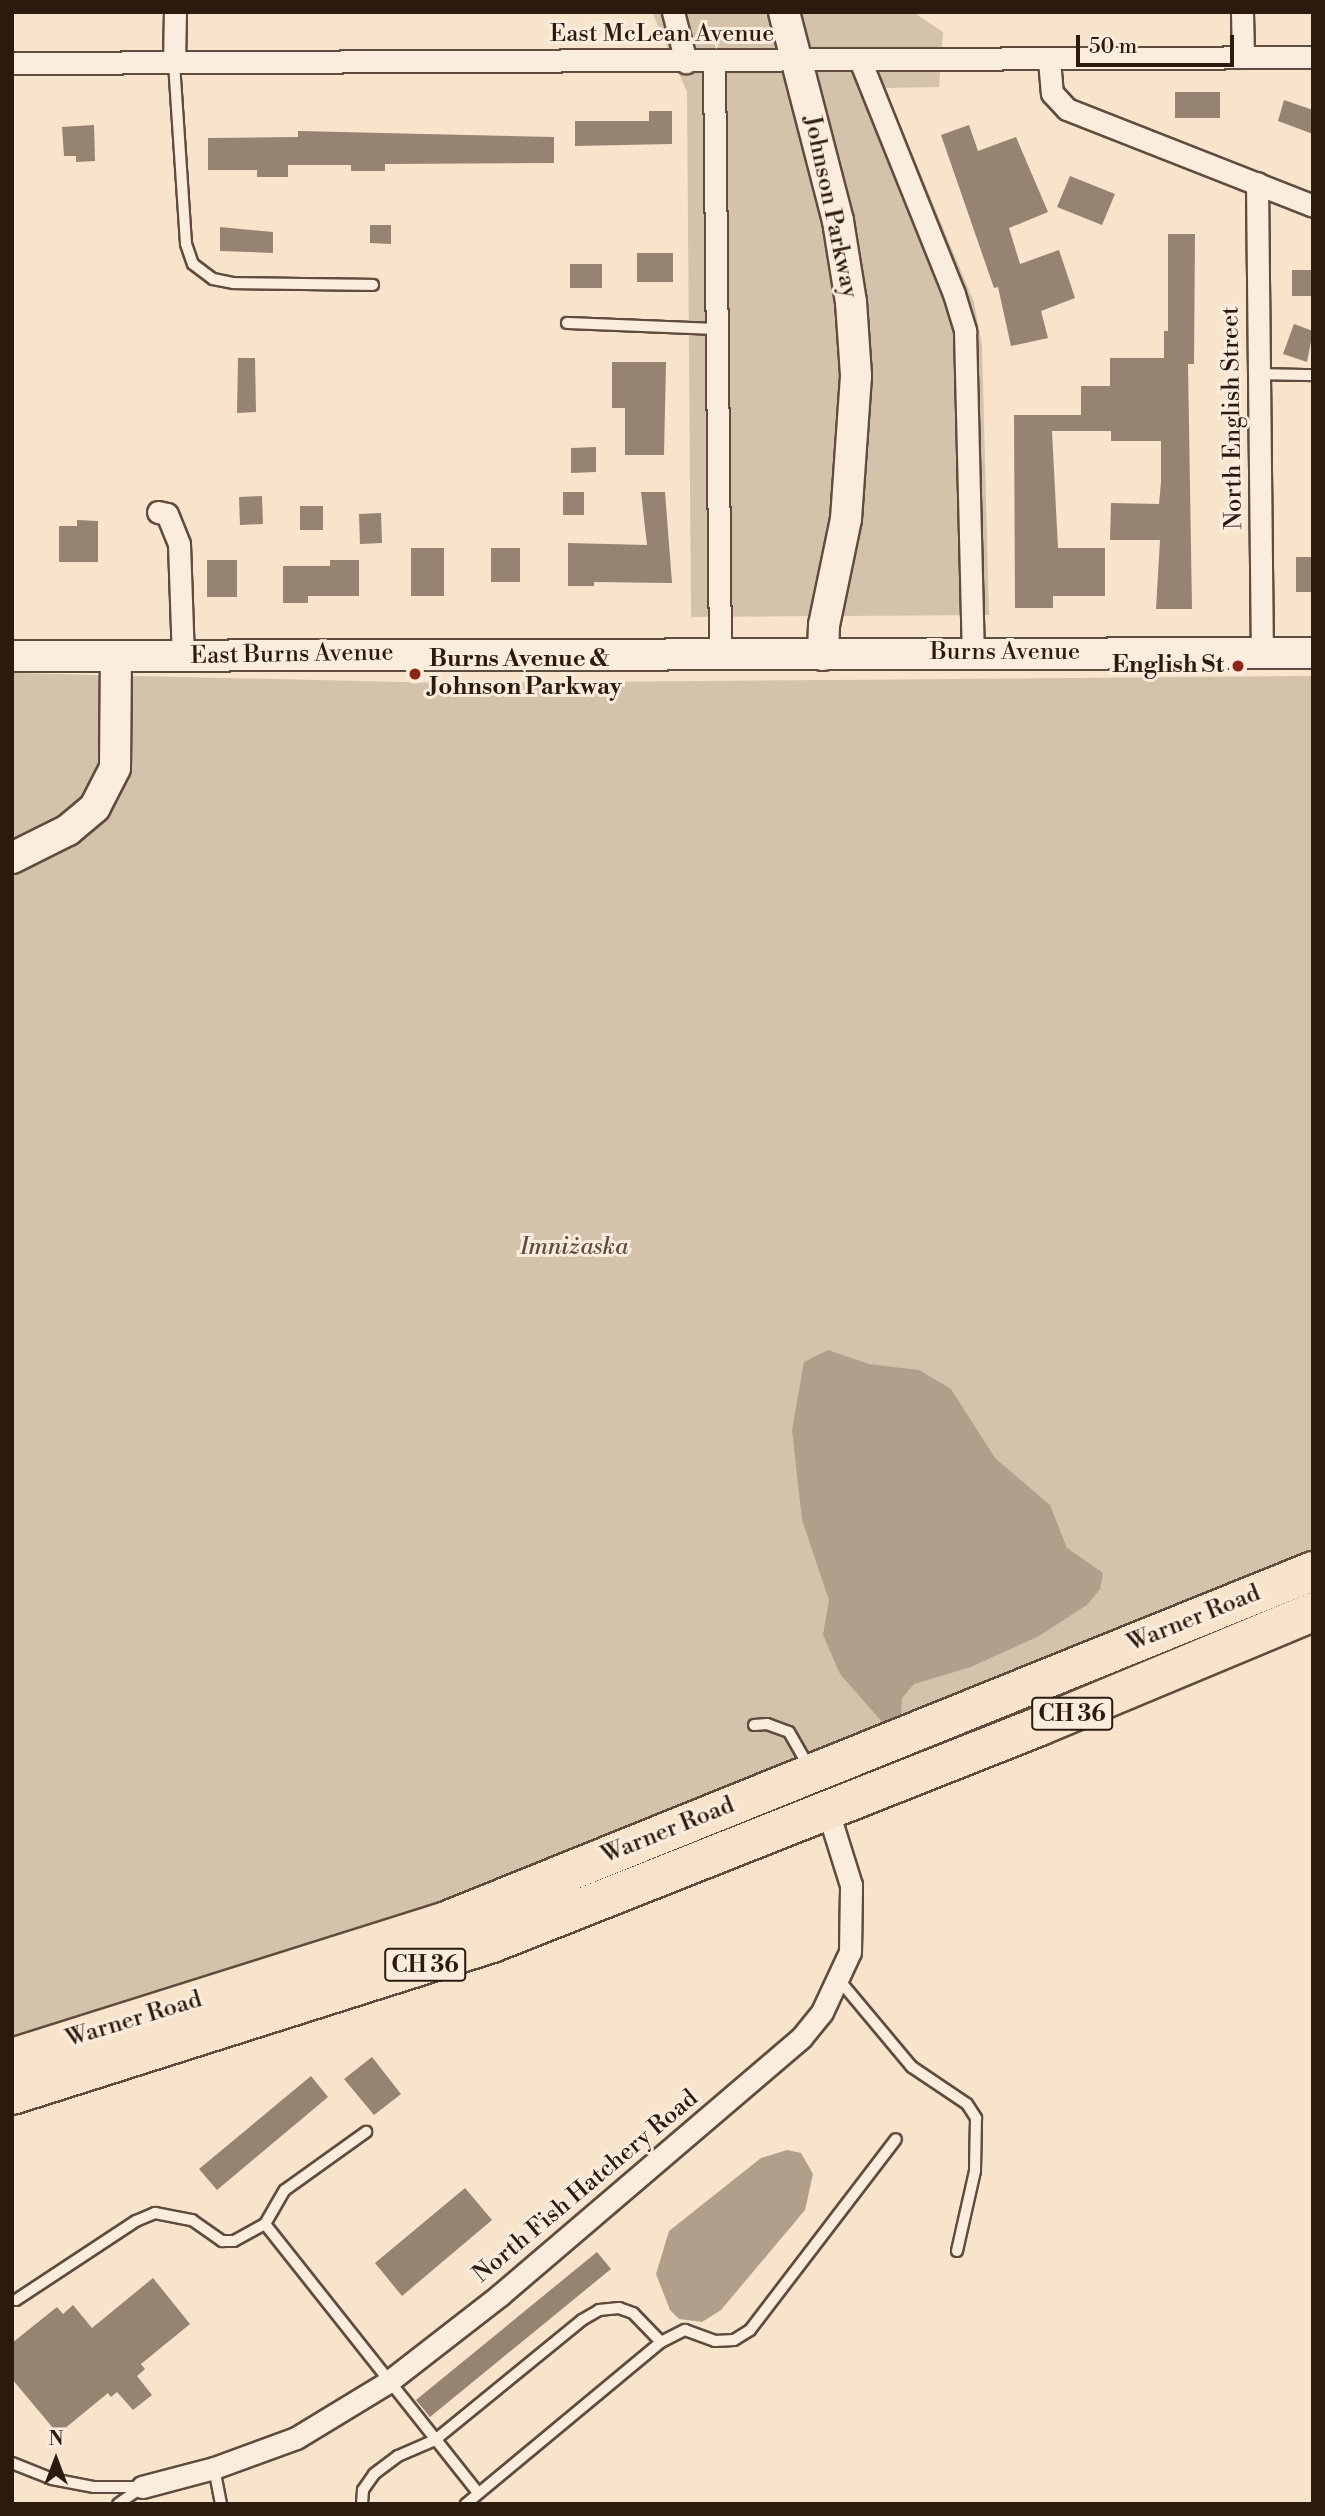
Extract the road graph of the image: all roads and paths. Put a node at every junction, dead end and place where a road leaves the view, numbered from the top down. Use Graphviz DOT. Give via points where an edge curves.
graph roads {
  1 [pos="175,12"];
  2 [pos="673,12"];
  3 [pos="784,12"];
  4 [pos="1242,12"];
  5 [pos="1243,57"];
  6 [pos="1313,57"];
  7 [pos="860,60"];
  8 [pos="1049,60"];
  9 [pos="797,61"];
  10 [pos="686,62"];
  11 [pos="713,62"];
  12 [pos="12,63"];
  13 [pos="174,63"];
  14 [pos="1257,183"];
  15 [pos="1313,206"];
  16 [pos="373,285"];
  17 [pos="567,323"];
  18 [pos="718,329"];
  19 [pos="1259,374"];
  20 [pos="1313,375"];
  21 [pos="158,512"];
  22 [pos="720,652"];
  23 [pos="973,652"];
  24 [pos="1262,653"];
  25 [pos="1313,653"];
  26 [pos="823,655"];
  27 [pos="12,656"];
  28 [pos="116,657"];
  29 [pos="183,657"];
  30 [pos="12,858"];
  31 [pos="1313,1571"];
  32 [pos="1313,1612"];
  33 [pos="754,1725"];
  34 [pos="812,1773"];
  35 [pos="828,1809"];
  36 [pos="840,1982"];
  37 [pos="12,2058"];
  38 [pos="64,2076"];
  39 [pos="12,2095"];
  40 [pos="12,2105"];
  41 [pos="366,2132"];
  42 [pos="896,2139"];
  43 [pos="265,2224"];
  44 [pos="957,2250"];
  45 [pos="16,2300"];
  46 [pos="661,2342"];
  47 [pos="388,2382"];
  48 [pos="435,2440"];
  49 [pos="12,2463"];
  50 [pos="215,2468"];
  51 [pos="142,2487"];
  52 [pos="476,2490"];
  53 [pos="118,2504"];
  54 [pos="221,2504"];
  55 [pos="362,2504"];
  56 [pos="466,2504"];
  1 -- 13 [label="street"];
  2 -- 10 [label="street"];
  3 -- 9 [label="street, Johnson Parkway"];
  4 -- 5 [label="street"];
  5 -- 6 [label="street, East McLean Avenue"];
  5 -- 8 [label="street, East McLean Avenue"];
  7 -- 8 [label="street, East McLean Avenue"];
  7 -- 9 [label="street, East McLean Avenue"];
  7 -- 23 [label="street" via="965,331"];
  8 -- 14 [label="street" via="1052,93 1067,109"];
  9 -- 11 [label="street, East McLean Avenue"];
  9 -- 26 [label="street, Johnson Parkway" via="838,221 851,302 856,376 846,519 824,625"];
  10 -- 11 [label="street, East McLean Avenue"];
  10 -- 13 [label="street, East McLean Avenue"];
  11 -- 18 [label="street"];
  12 -- 13 [label="street, East McLean Avenue"];
  13 -- 16 [label="lane" via="186,244 193,264 213,279 233,284"];
  14 -- 15 [label="street"];
  14 -- 19 [label="street, North English Street"];
  17 -- 18 [label="lane"];
  18 -- 22 [label="street"];
  19 -- 20 [label="lane"];
  19 -- 24 [label="street, North English Street"];
  21 -- 29 [label="street" via="167,514 179,544"];
  22 -- 26 [label="street, East Burns Avenue"];
  22 -- 29 [label="street, East Burns Avenue"];
  23 -- 24 [label="street, Burns Avenue"];
  23 -- 26 [label="street, Burns Avenue"];
  24 -- 25 [label="street, Burns Avenue"];
  27 -- 28 [label="street, East Burns Avenue"];
  28 -- 29 [label="street, East Burns Avenue"];
  28 -- 30 [label="street" via="119,738 115,768 100,797 68,830"];
  31 -- 34 [label="highway, Warner Road / CH 36"];
  32 -- 35 [label="highway, Warner Road / CH 36"];
  33 -- 34 [label="lane" via="767,1724 789,1732"];
  34 -- 35 [label="street, North Fish Hatchery Road"];
  34 -- 37 [label="highway, Warner Road / CH 36" via="444,1922"];
  35 -- 36 [label="street, North Fish Hatchery Road" via="851,1885 850,1952"];
  35 -- 38 [label="highway, Warner Road / CH 36" via="492,1943"];
  36 -- 44 [label="lane" via="912,2067 967,2104 976,2118 975,2171"];
  36 -- 47 [label="street, North Fish Hatchery Road" via="822,2012 771,2065 500,2295"];
  38 -- 39 [label="highway, Warner Road / CH 36"];
  38 -- 40 [label="highway"];
  41 -- 43 [label="lane" via="285,2190"];
  42 -- 46 [label="lane" via="750,2330 734,2340 715,2341 685,2330"];
  43 -- 45 [label="lane" via="234,2241 222,2241 192,2220 155,2213"];
  43 -- 47 [label="lane"];
  46 -- 48 [label="lane" via="633,2313 619,2308 599,2310"];
  46 -- 52 [label="lane" via="535,2448"];
  47 -- 48 [label="lane"];
  47 -- 50 [label="street, North Fish Hatchery Road" via="296,2438"];
  48 -- 52 [label="lane"];
  48 -- 55 [label="lane" via="398,2456 374,2474 363,2490"];
  49 -- 51 [label="lane" via="51,2479 94,2487"];
  50 -- 51 [label="street, North Fish Hatchery Road"];
  50 -- 54 [label="lane"];
  51 -- 53 [label="lane"];
  52 -- 56 [label="lane"];
}
